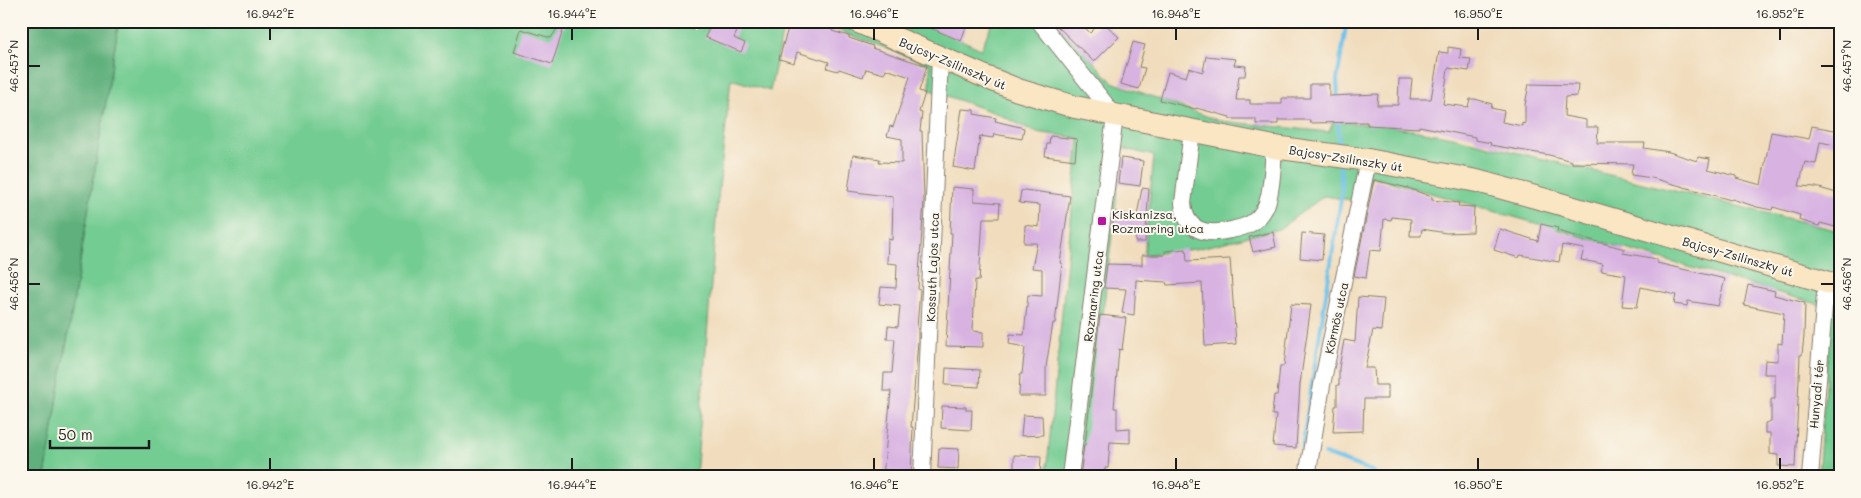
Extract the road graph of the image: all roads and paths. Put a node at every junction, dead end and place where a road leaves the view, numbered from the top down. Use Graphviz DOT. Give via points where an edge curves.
graph roads {
  1 [pos="856,21"];
  2 [pos="1039,21"];
  3 [pos="940,58"];
  4 [pos="1116,116"];
  5 [pos="1192,131"];
  6 [pos="1274,147"];
  7 [pos="1368,160"];
  8 [pos="1833,284"];
  9 [pos="922,477"];
  10 [pos="1070,477"];
  11 [pos="1307,477"];
  12 [pos="1810,477"];
  1 -- 3 [label="main road, Bajcsy-Zsilinszky út"];
  2 -- 4 [label="street"];
  3 -- 4 [label="main road, Bajcsy-Zsilinszky út" via="1018,90"];
  3 -- 9 [label="street, Kossuth Lajos utca"];
  4 -- 5 [label="main road, Bajcsy-Zsilinszky út"];
  4 -- 10 [label="street, Rozmaring utca"];
  5 -- 6 [label="main road, Bajcsy-Zsilinszky út"];
  5 -- 6 [label="street" via="1183,212 1192,225 1205,232 1245,227 1258,218 1266,207"];
  6 -- 7 [label="main road, Bajcsy-Zsilinszky út"];
  7 -- 8 [label="main road, Bajcsy-Zsilinszky út" via="1557,202"];
  7 -- 11 [label="street, Körmös utca" via="1322,385"];
  8 -- 12 [label="street, Hunyadi tér" via="1823,312"];
}
